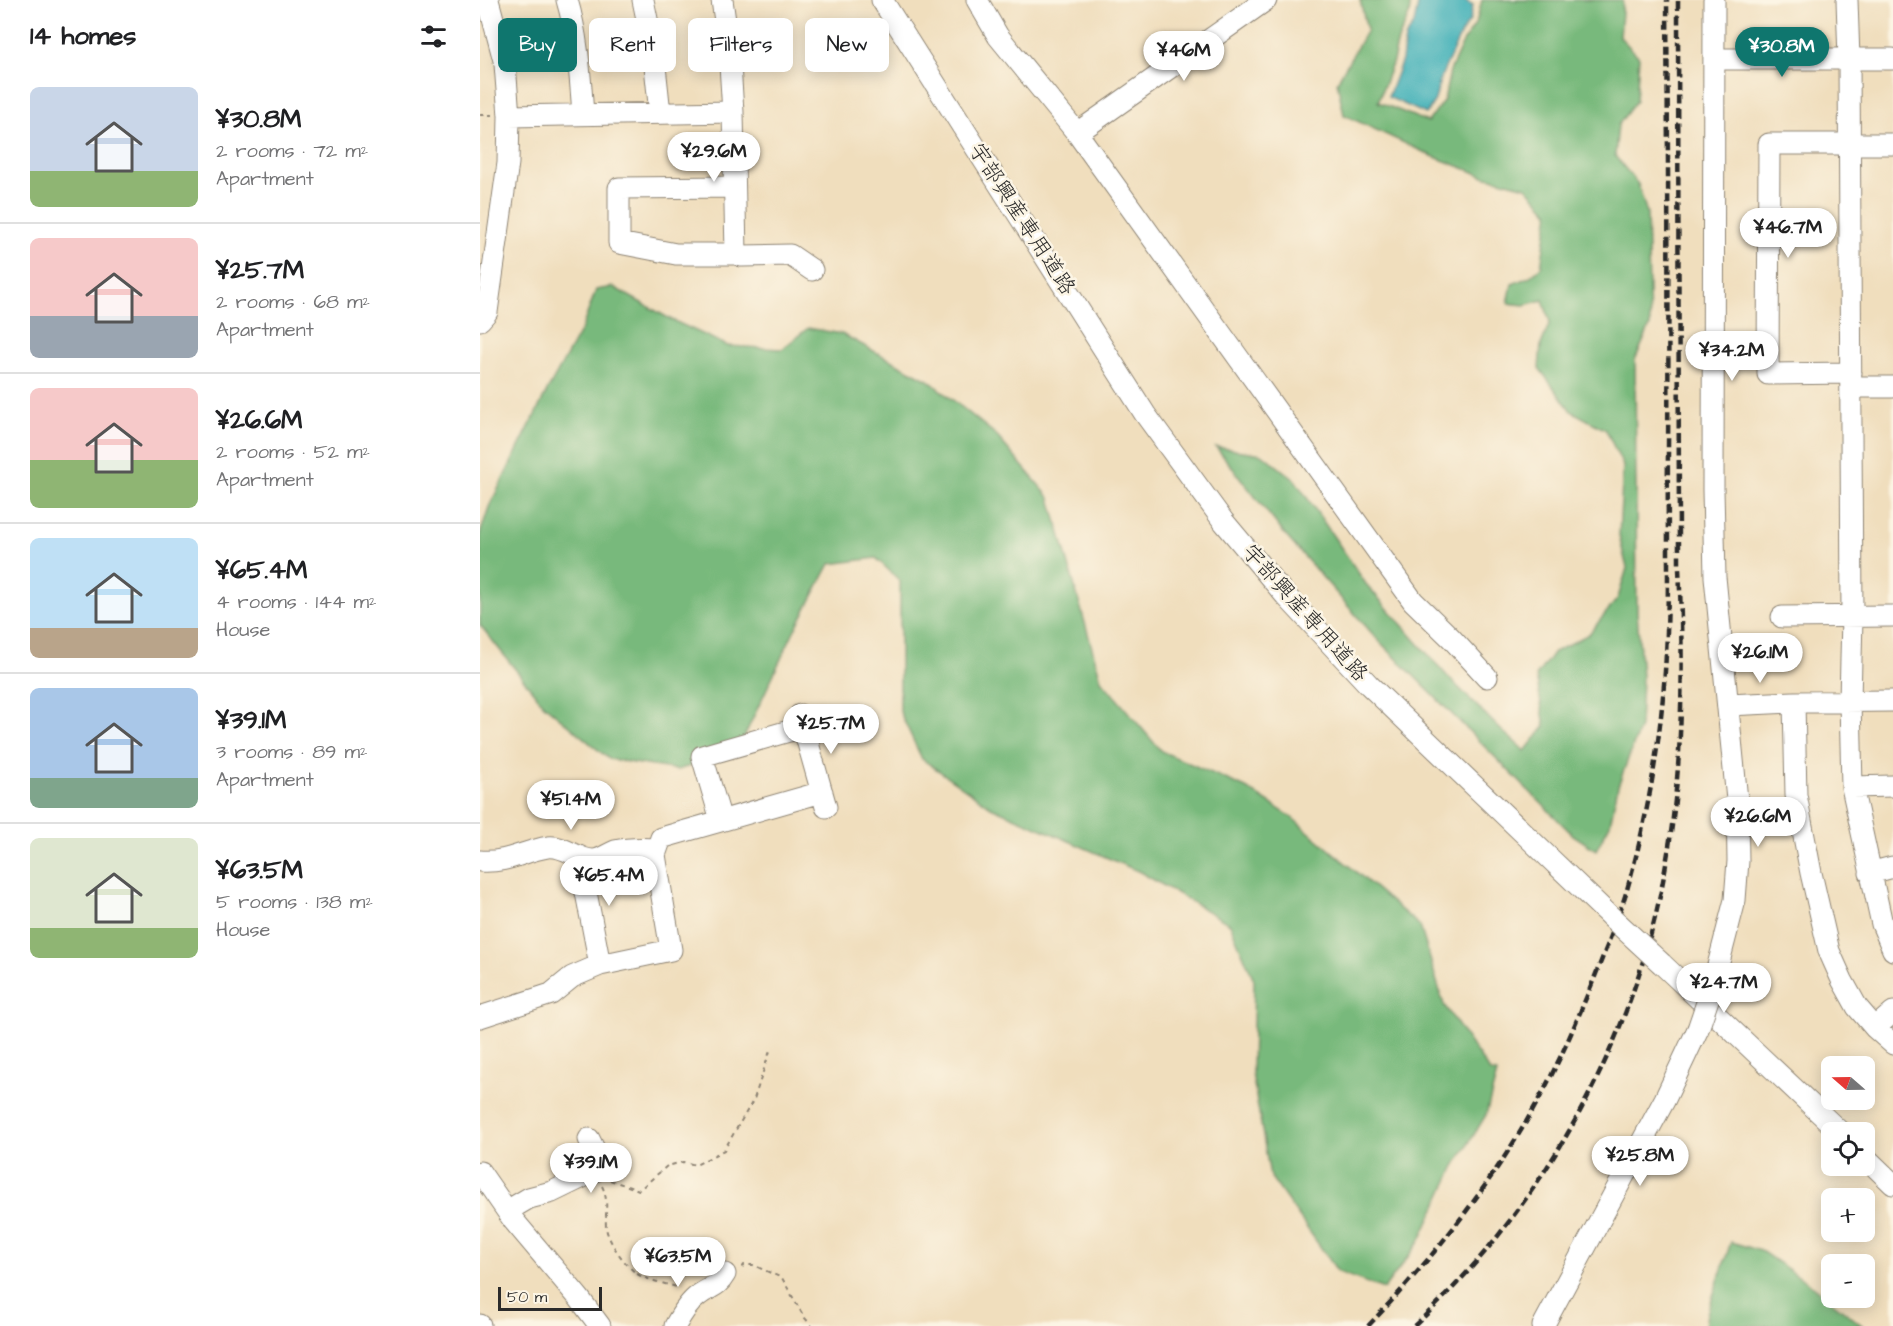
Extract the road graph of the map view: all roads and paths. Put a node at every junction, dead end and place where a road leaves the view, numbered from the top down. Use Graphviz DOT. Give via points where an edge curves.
graph roads {
  1 [pos="488,0"];
  2 [pos="567,0"];
  3 [pos="643,0"];
  4 [pos="722,0"];
  5 [pos="882,0"];
  6 [pos="977,0"];
  7 [pos="1266,0"];
  8 [pos="1714,0"];
  9 [pos="1847,0"];
  10 [pos="1893,58"];
  11 [pos="1715,59"];
  12 [pos="1849,59"];
  13 [pos="733,112"];
  14 [pos="660,113"];
  15 [pos="583,114"];
  16 [pos="509,116"];
  17 [pos="1077,133"];
  18 [pos="1850,143"];
  19 [pos="1893,144"];
  20 [pos="733,187"];
  21 [pos="735,254"];
  22 [pos="487,260"];
  23 [pos="812,270"];
  24 [pos="480,320"];
  25 [pos="1851,380"];
  26 [pos="1893,387"];
  27 [pos="1893,616"];
  28 [pos="1782,617"];
  29 [pos="1852,617"];
  30 [pos="1487,677"];
  31 [pos="1851,701"];
  32 [pos="1893,701"];
  33 [pos="1794,702"];
  34 [pos="1728,705"];
  35 [pos="1893,786"];
  36 [pos="1852,787"];
  37 [pos="721,820"];
  38 [pos="657,849"];
  39 [pos="579,856"];
  40 [pos="480,861"];
  41 [pos="1893,867"];
  42 [pos="1870,873"];
  43 [pos="1893,950"];
  44 [pos="600,964"];
  45 [pos="1893,1012"];
  46 [pos="480,1017"];
  47 [pos="1875,1028"];
  48 [pos="1893,1044"];
  49 [pos="770,1051"];
  50 [pos="1829,1122"];
  51 [pos="589,1138"];
  52 [pos="1875,1167"];
  53 [pos="595,1171"];
  54 [pos="480,1172"];
  55 [pos="1893,1184"];
  56 [pos="507,1211"];
  57 [pos="732,1274"];
  58 [pos="698,1295"];
  59 [pos="600,1326"];
  60 [pos="675,1326"];
  61 [pos="812,1326"];
  62 [pos="1543,1326"];
  1 -- 16 [label="street" via="505,63"];
  2 -- 15 [label="street" via="580,68"];
  3 -- 14 [label="street"];
  4 -- 13 [label="street"];
  5 -- 50 [label="street, 宇部興産専用道路, bridge" via="1145,414 1224,522 1286,596 1369,685"];
  6 -- 17 [label="street" via="998,36"];
  7 -- 17 [label="street"];
  8 -- 11 [label="street"];
  9 -- 12 [label="street"];
  10 -- 12 [label="street"];
  11 -- 12 [label="street"];
  11 -- 34 [label="street" via="1713,490 1715,577"];
  12 -- 18 [label="street"];
  13 -- 14 [label="street"];
  13 -- 20 [label="street"];
  14 -- 15 [label="street"];
  15 -- 16 [label="street"];
  16 -- 22 [label="street" via="508,164"];
  17 -- 30 [label="street" via="1413,601"];
  18 -- 19 [label="street"];
  18 -- 25 [label="street"];
  18 -- 25 [label="street" via="1769,144 1768,374"];
  20 -- 21 [label="street"];
  20 -- 21 [label="street" via="619,188 619,243 676,254"];
  21 -- 23 [label="street" via="790,255"];
  22 -- 24 [label="street" via="487,312"];
  25 -- 26 [label="street"];
  25 -- 29 [label="street"];
  27 -- 29 [label="street"];
  28 -- 29 [label="street"];
  29 -- 31 [label="street"];
  31 -- 32 [label="street"];
  31 -- 33 [label="street"];
  31 -- 36 [label="street"];
  33 -- 34 [label="street"];
  33 -- 47 [label="street" via="1796,795 1829,951 1857,1006"];
  34 -- 62 [label="street, bridge" via="1738,861 1735,900 1713,986 1698,1029 1665,1099"];
  35 -- 36 [label="street"];
  36 -- 42 [label="street"];
  37 -- 37 [label="street" via="824,800 801,721 702,756"];
  37 -- 38 [label="street" via="662,838"];
  38 -- 39 [label="street" via="614,852 591,860"];
  38 -- 44 [label="street" via="671,950"];
  39 -- 40 [label="street" via="555,847 508,860"];
  39 -- 44 [label="street"];
  41 -- 42 [label="street"];
  42 -- 43 [label="street" via="1882,924"];
  44 -- 46 [label="street" via="572,977 551,994"];
  45 -- 47 [label="street"];
  47 -- 48 [label="street"];
  49 -- 53 [label="path" via="754,1099 724,1150 696,1165 683,1162 667,1166 639,1190"];
  51 -- 53 [label="street" via="598,1157"];
  52 -- 55 [label="street"];
  53 -- 56 [label="street"];
  53 -- 58 [label="path" via="606,1193 607,1235 628,1265 636,1274"];
  54 -- 56 [label="street"];
  56 -- 59 [label="street"];
  57 -- 58 [label="street"];
  57 -- 61 [label="path" via="748,1264 782,1278"];
  58 -- 60 [label="street"];
}
